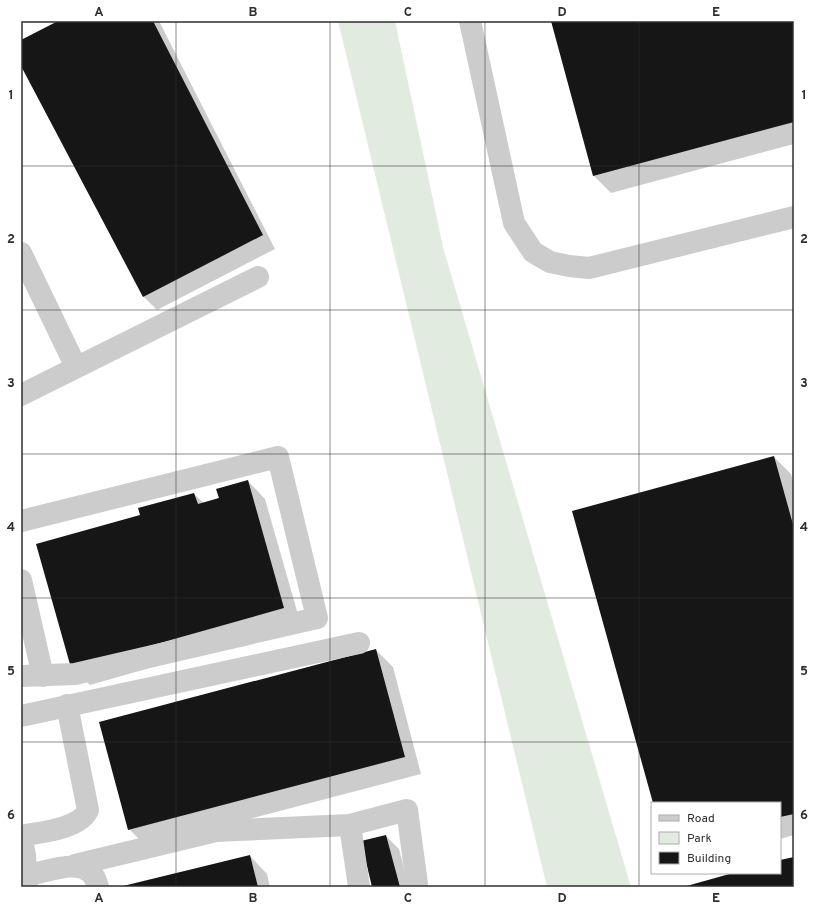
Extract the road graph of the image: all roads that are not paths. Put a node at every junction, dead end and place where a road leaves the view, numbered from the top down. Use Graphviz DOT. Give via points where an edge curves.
graph roads {
  1 [pos="470,21"];
  2 [pos="794,217"];
  3 [pos="21,253"];
  4 [pos="258,277"];
  5 [pos="76,367"];
  6 [pos="21,395"];
  7 [pos="21,522"];
  8 [pos="21,580"];
  9 [pos="359,643"];
  10 [pos="21,676"];
  11 [pos="43,676"];
  12 [pos="67,706"];
  13 [pos="21,716"];
  14 [pos="350,825"];
  15 [pos="21,836"];
  16 [pos="75,865"];
  17 [pos="27,881"];
  18 [pos="417,884"];
  19 [pos="98,887"];
  20 [pos="359,887"];
  1 -- 2 [label="street" via="514,223 533,252 550,262 589,268"];
  3 -- 5 [label="street"];
  4 -- 5 [label="street"];
  5 -- 6 [label="street"];
  7 -- 11 [label="street" via="278,457 317,618 75,674"];
  8 -- 11 [label="street"];
  9 -- 12 [label="street"];
  10 -- 11 [label="street"];
  12 -- 13 [label="street"];
  12 -- 15 [label="street" via="88,810 77,822"];
  14 -- 16 [label="street" via="216,832"];
  14 -- 18 [label="street" via="407,810"];
  14 -- 20 [label="street"];
  15 -- 17 [label="street"];
  16 -- 17 [label="street"];
  16 -- 19 [label="street" via="85,868 92,874"];
}
